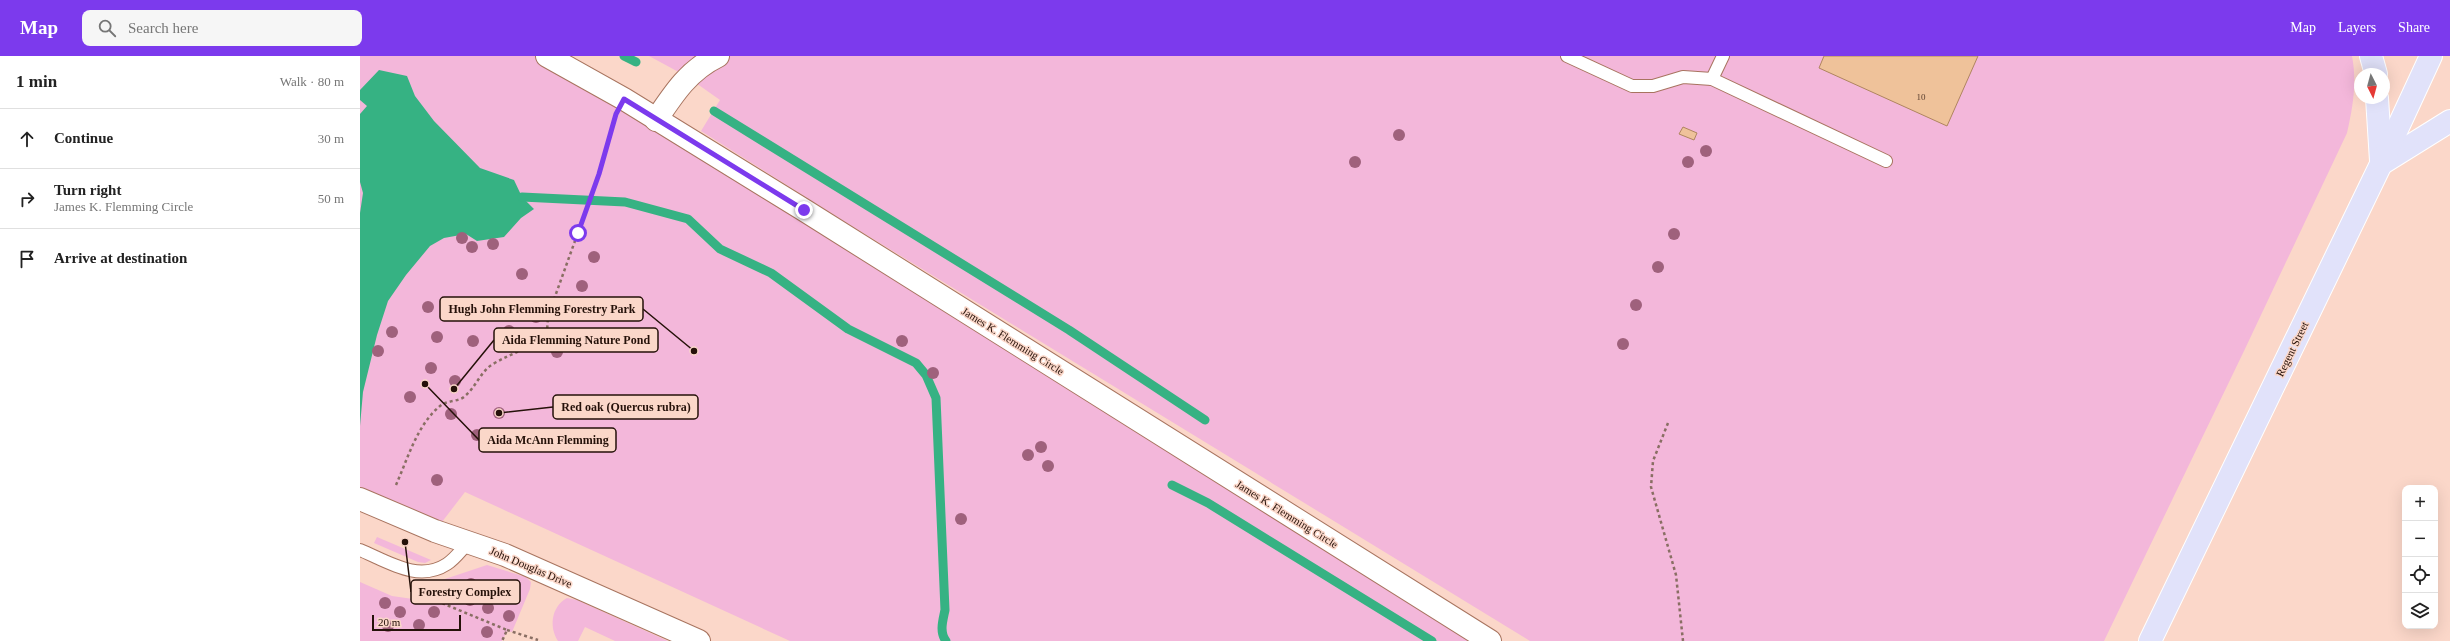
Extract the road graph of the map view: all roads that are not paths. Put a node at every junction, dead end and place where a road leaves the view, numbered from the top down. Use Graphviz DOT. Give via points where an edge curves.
graph roads {
  1 [pos="547,56"];
  2 [pos="1567,56"];
  3 [pos="1724,56"];
  4 [pos="2372,56"];
  5 [pos="2431,56"];
  6 [pos="706,59"];
  7 [pos="2375,68"];
  8 [pos="1712,79"];
  9 [pos="2377,104"];
  10 [pos="656,120"];
  11 [pos="2450,121"];
  12 [pos="1886,161"];
  13 [pos="2381,164"];
  14 [pos="360,498"];
  15 [pos="469,542"];
  16 [pos="360,550"];
  17 [pos="1483,638"];
  18 [pos="700,641"];
  19 [pos="2150,641"];
  1 -- 10 [label="street, James K. Flemming Circle"];
  2 -- 8 [label="lane" via="1632,86 1653,86 1683,77"];
  3 -- 8 [label="lane"];
  4 -- 7 [label="main road"];
  5 -- 13 [label="main road, Regent Street"];
  6 -- 10 [label="street" via="680,84"];
  8 -- 12 [label="lane"];
  9 -- 13 [label="main road"];
  10 -- 17 [label="street, James K. Flemming Circle" via="804,210"];
  11 -- 13 [label="main road"];
  13 -- 19 [label="main road, Regent Street"];
  14 -- 15 [label="street, John Douglas Drive" via="435,531"];
  15 -- 16 [label="lane" via="447,564 430,572 414,572"];
  15 -- 18 [label="street, John Douglas Drive" via="505,555"];
}
